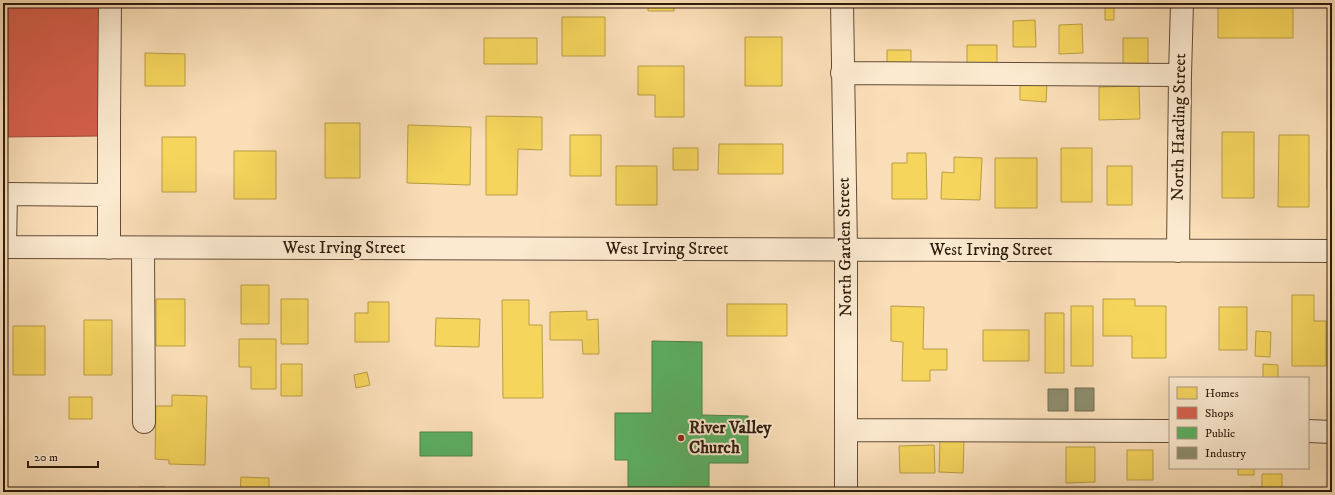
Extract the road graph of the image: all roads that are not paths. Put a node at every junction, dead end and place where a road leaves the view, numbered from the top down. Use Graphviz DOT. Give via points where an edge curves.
graph roads {
  1 [pos="110,3"];
  2 [pos="842,3"];
  3 [pos="1182,3"];
  4 [pos="842,74"];
  5 [pos="1180,75"];
  6 [pos="109,195"];
  7 [pos="4,248"];
  8 [pos="109,248"];
  9 [pos="143,248"];
  10 [pos="846,250"];
  11 [pos="1178,251"];
  12 [pos="1332,251"];
  13 [pos="144,422"];
  14 [pos="846,430"];
  15 [pos="1169,431"];
  16 [pos="1309,432"];
  17 [pos="1332,432"];
  18 [pos="846,492"];
  1 -- 6 [label="street"];
  2 -- 4 [label="street, North Garden Street"];
  3 -- 5 [label="street, North Harding Street"];
  4 -- 5 [label="street"];
  4 -- 10 [label="street, North Garden Street"];
  5 -- 11 [label="street, North Harding Street"];
  6 -- 7 [label="street" via="6,194"];
  6 -- 8 [label="street"];
  7 -- 8 [label="street, West Irving Street"];
  8 -- 9 [label="street, West Irving Street"];
  9 -- 10 [label="street, West Irving Street"];
  9 -- 13 [label="street"];
  10 -- 11 [label="street, West Irving Street"];
  10 -- 14 [label="street, North Garden Street"];
  11 -- 12 [label="street, West Irving Street"];
  14 -- 15 [label="street"];
  14 -- 18 [label="street, North Garden Street"];
  16 -- 17 [label="street"];
}
